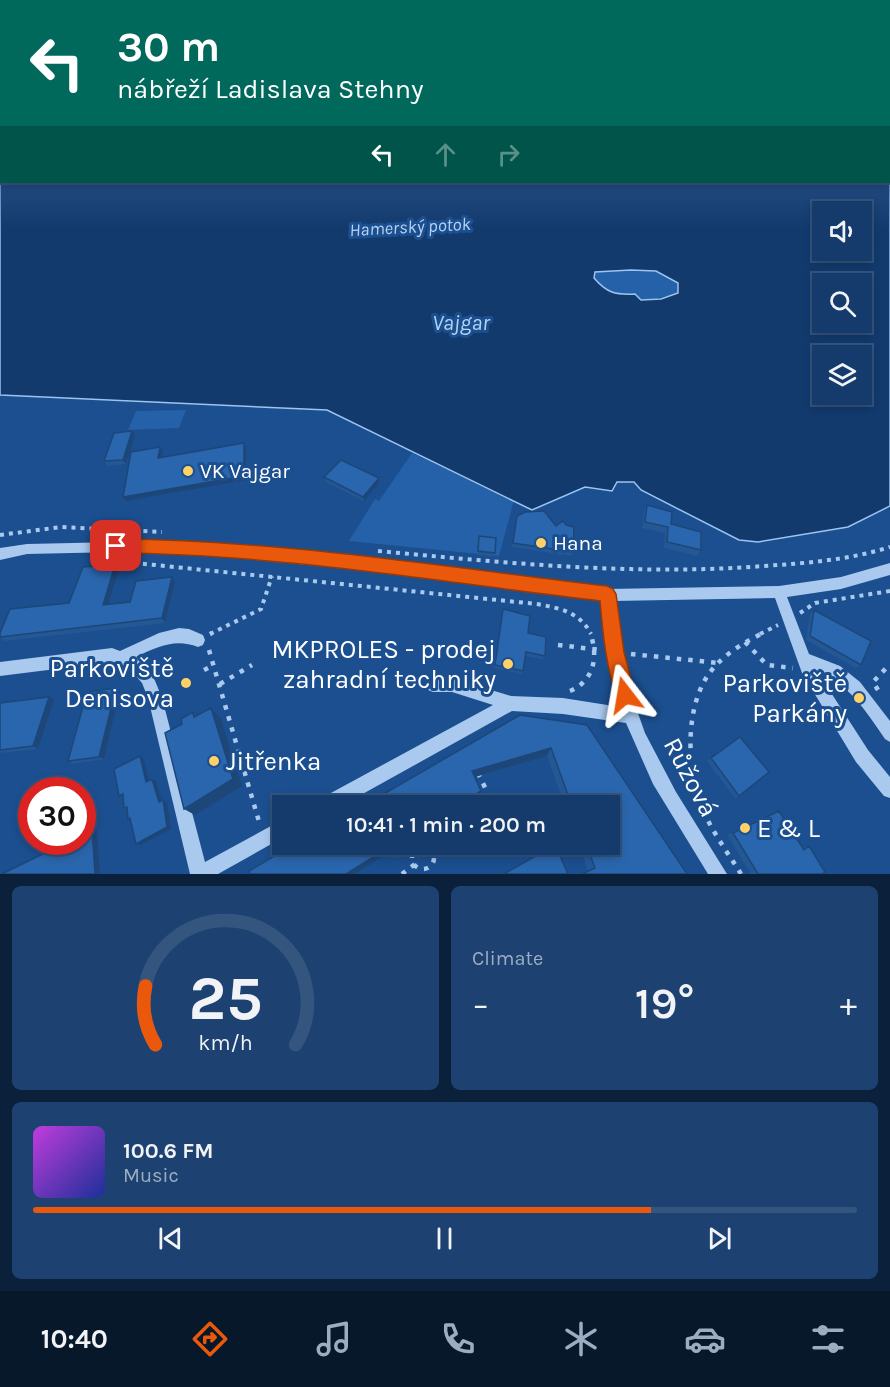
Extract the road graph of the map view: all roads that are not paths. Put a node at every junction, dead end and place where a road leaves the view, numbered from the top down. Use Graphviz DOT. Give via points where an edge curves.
graph roads {
  1 [pos="0,554"];
  2 [pos="890,569"];
  3 [pos="778,592"];
  4 [pos="607,594"];
  5 [pos="198,640"];
  6 [pos="128,661"];
  7 [pos="805,664"];
  8 [pos="0,669"];
  9 [pos="433,685"];
  10 [pos="511,703"];
  11 [pos="631,716"];
  12 [pos="890,734"];
  13 [pos="890,790"];
  14 [pos="344,795"];
  15 [pos="272,834"];
  16 [pos="200,874"];
  17 [pos="718,874"];
  1 -- 4 [label="street" via="27,549 163,546 339,562"];
  2 -- 3 [label="street" via="841,583"];
  3 -- 4 [label="street"];
  3 -- 7 [label="street"];
  4 -- 11 [label="street, Růžová" via="615,652"];
  5 -- 6 [label="street" via="189,634 176,634"];
  6 -- 8 [label="street" via="112,655"];
  6 -- 16 [label="street" via="147,678 155,698"];
  7 -- 12 [label="street" via="831,667 855,685"];
  7 -- 13 [label="street" via="862,756"];
  9 -- 10 [label="street" via="452,685"];
  10 -- 11 [label="street"];
  10 -- 14 [label="street"];
  11 -- 17 [label="street, Růžová" via="664,790"];
  15 -- 16 [label="street"];
}
